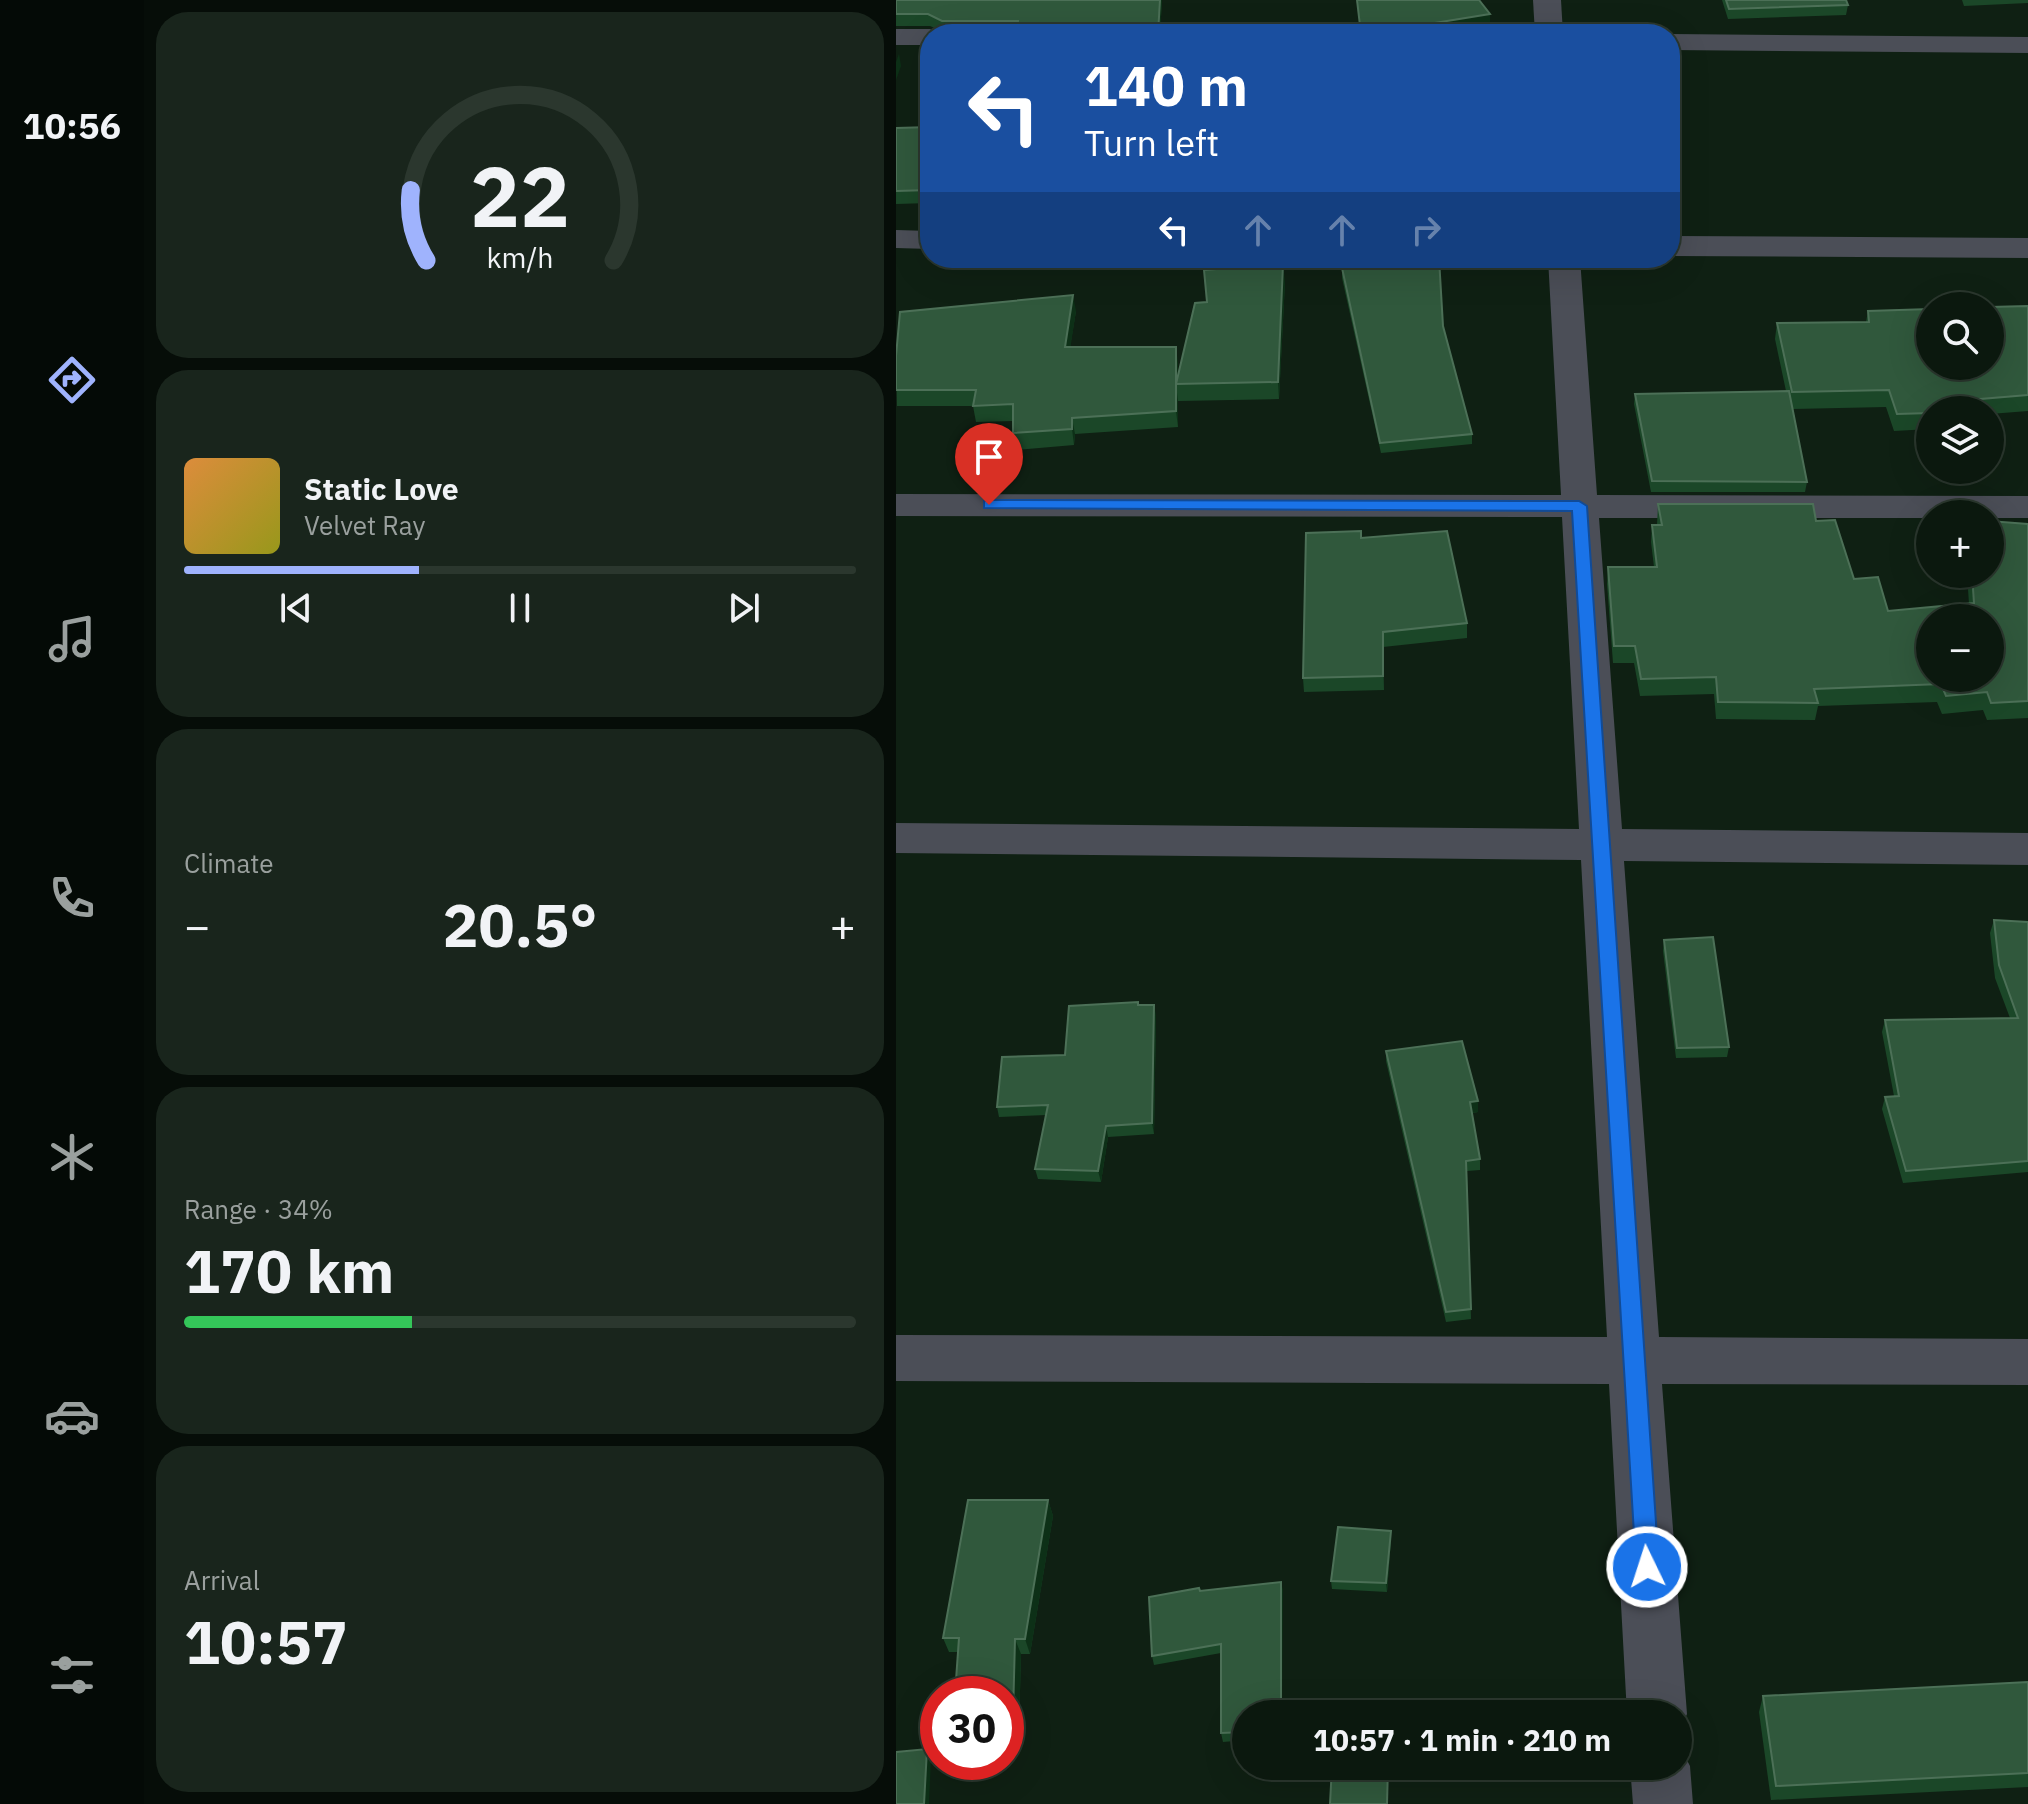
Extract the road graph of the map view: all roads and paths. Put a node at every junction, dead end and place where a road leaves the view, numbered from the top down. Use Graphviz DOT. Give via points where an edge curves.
graph roads {
  1 [pos="1547,0"];
  2 [pos="1548,24"];
  3 [pos="896,37"];
  4 [pos="920,37"];
  5 [pos="1680,42"];
  6 [pos="2028,45"];
  7 [pos="896,239"];
  8 [pos="920,240"];
  9 [pos="1680,246"];
  10 [pos="2028,248"];
  11 [pos="1565,268"];
  12 [pos="896,505"];
  13 [pos="1579,506"];
  14 [pos="2028,507"];
  15 [pos="896,838"];
  16 [pos="1601,845"];
  17 [pos="2028,849"];
  18 [pos="896,1358"];
  19 [pos="1634,1361"];
  20 [pos="2028,1362"];
  21 [pos="1656,1700"];
  22 [pos="1661,1780"];
  23 [pos="1663,1804"];
  1 -- 2 [label="street"];
  3 -- 4 [label="street"];
  5 -- 6 [label="street"];
  7 -- 8 [label="street"];
  9 -- 10 [label="street"];
  11 -- 13 [label="street"];
  12 -- 13 [label="street"];
  13 -- 14 [label="street"];
  13 -- 16 [label="street"];
  15 -- 16 [label="street"];
  16 -- 17 [label="street"];
  16 -- 19 [label="street"];
  18 -- 19 [label="street"];
  19 -- 20 [label="street"];
  19 -- 21 [label="street"];
  22 -- 23 [label="street"];
}
